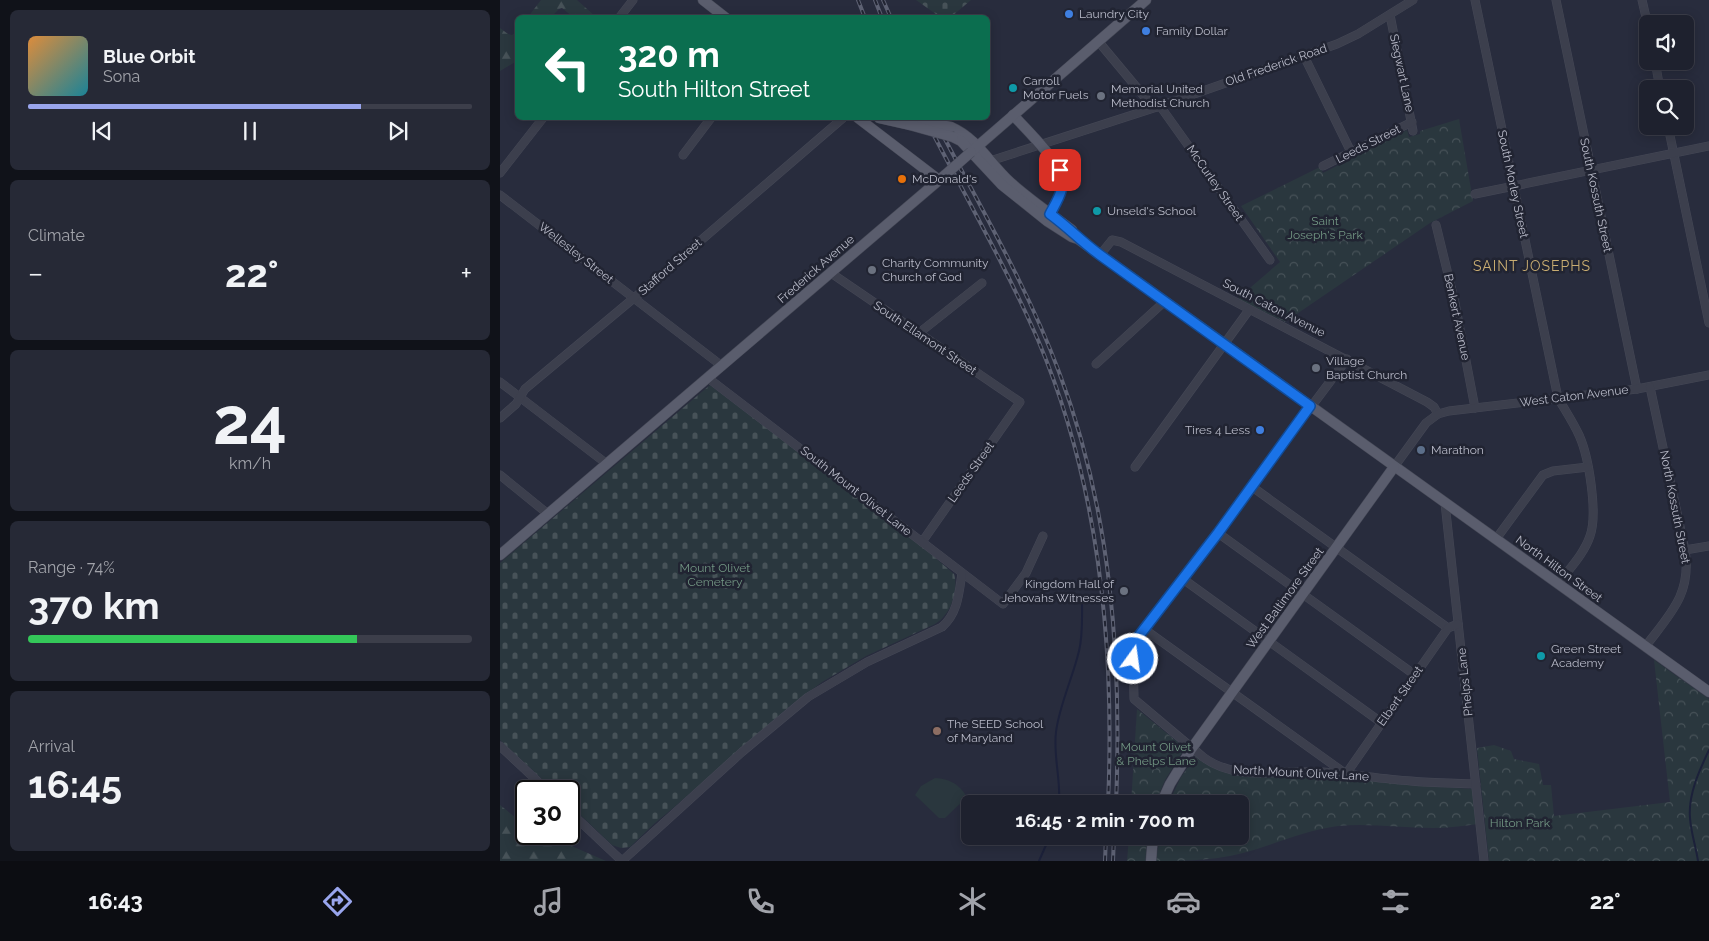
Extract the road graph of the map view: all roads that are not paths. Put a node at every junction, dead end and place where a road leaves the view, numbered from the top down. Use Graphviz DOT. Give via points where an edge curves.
graph roads {
  1 [pos="633,0"];
  2 [pos="703,0"];
  3 [pos="1146,0"];
  4 [pos="1413,0"];
  5 [pos="1475,0"];
  6 [pos="1556,0"];
  7 [pos="1642,0"];
  8 [pos="621,15"];
  9 [pos="722,15"];
  10 [pos="1390,15"];
  11 [pos="1645,15"];
  12 [pos="1098,41"];
  13 [pos="1304,56"];
  14 [pos="1158,106"];
  15 [pos="1013,115"];
  16 [pos="541,120"];
  17 [pos="709,120"];
  18 [pos="841,120"];
  19 [pos="861,120"];
  20 [pos="911,121"];
  21 [pos="1412,122"];
  22 [pos="1414,131"];
  23 [pos="1670,135"];
  24 [pos="1040,145"];
  25 [pos="1709,146"];
  26 [pos="975,149"];
  27 [pos="1351,152"];
  28 [pos="1674,153"];
  29 [pos="683,155"];
  30 [pos="990,161"];
  31 [pos="1324,166"];
  32 [pos="1591,170"];
  33 [pos="500,173"];
  34 [pos="942,178"];
  35 [pos="1514,186"];
  36 [pos="1476,194"];
  37 [pos="500,196"];
  38 [pos="1048,217"];
  39 [pos="1436,226"];
  40 [pos="1100,255"];
  41 [pos="1270,260"];
  42 [pos="831,273"];
  43 [pos="982,283"];
  44 [pos="634,298"];
  45 [pos="1164,302"];
  46 [pos="1249,310"];
  47 [pos="1709,323"];
  48 [pos="919,333"];
  49 [pos="1224,345"];
  50 [pos="1347,359"];
  51 [pos="1096,364"];
  52 [pos="722,366"];
  53 [pos="1709,375"];
  54 [pos="708,378"];
  55 [pos="500,382"];
  56 [pos="1650,387"];
  57 [pos="1637,389"];
  58 [pos="520,397"];
  59 [pos="1558,398"];
  60 [pos="1020,402"];
  61 [pos="1311,407"];
  62 [pos="1475,408"];
  63 [pos="1438,414"];
  64 [pos="500,418"];
  65 [pos="607,464"];
  66 [pos="1135,467"];
  67 [pos="1394,467"];
  68 [pos="1588,467"];
  69 [pos="500,475"];
  70 [pos="1251,486"];
  71 [pos="1445,503"];
  72 [pos="548,514"];
  73 [pos="1218,533"];
  74 [pos="1043,536"];
  75 [pos="1496,540"];
  76 [pos="922,542"];
  77 [pos="1709,546"];
  78 [pos="1336,547"];
  79 [pos="1685,550"];
  80 [pos="500,555"];
  81 [pos="962,573"];
  82 [pos="1182,579"];
  83 [pos="1558,584"];
  84 [pos="1302,594"];
  85 [pos="1458,624"];
  86 [pos="1448,628"];
  87 [pos="1144,629"];
  88 [pos="1269,641"];
  89 [pos="1645,647"];
  90 [pos="1415,675"];
  91 [pos="1232,692"];
  92 [pos="1709,692"];
  93 [pos="1382,723"];
  94 [pos="1192,748"];
  95 [pos="501,749"];
  96 [pos="1346,774"];
  97 [pos="536,780"];
  98 [pos="1476,784"];
  99 [pos="1165,795"];
  100 [pos="580,821"];
  101 [pos="1152,845"];
  102 [pos="622,860"];
  103 [pos="1151,861"];
  104 [pos="1484,861"];
  1 -- 8 [label="street"];
  2 -- 9 [label="main road"];
  3 -- 12 [label="main road, Frederick Avenue"];
  4 -- 10 [label="street, Old Frederick Road"];
  5 -- 35 [label="street, South Morley Street"];
  6 -- 32 [label="street, South Kossuth Street"];
  7 -- 11 [label="street"];
  10 -- 13 [label="street, Old Frederick Road" via="1348,40"];
  10 -- 21 [label="street, Siegwart Lane"];
  12 -- 14 [label="street, McCurley Street" via="1148,101"];
  12 -- 15 [label="main road, Frederick Avenue"];
  13 -- 14 [label="street, Old Frederick Road"];
  13 -- 27 [label="street"];
  14 -- 24 [label="street, Old Frederick Road"];
  14 -- 41 [label="street, McCurley Street"];
  15 -- 24 [label="main road"];
  15 -- 26 [label="main road, Frederick Avenue"];
  16 -- 33 [label="street"];
  17 -- 29 [label="street"];
  18 -- 44 [label="street, Stafford Street"];
  19 -- 34 [label="main road"];
  20 -- 26 [label="main road, bridge" via="968,136"];
  21 -- 22 [label="street, Siegwart Lane"];
  21 -- 27 [label="street, Leeds Street"];
  23 -- 28 [label="street"];
  24 -- 30 [label="street, Old Frederick Road"];
  24 -- 38 [label="main road" via="1064,177 1060,194"];
  25 -- 28 [label="street"];
  26 -- 30 [label="main road"];
  26 -- 34 [label="main road, Frederick Avenue, bridge"];
  26 -- 38 [label="main road" via="1002,185"];
  27 -- 31 [label="street, Leeds Street"];
  28 -- 32 [label="street"];
  28 -- 47 [label="street"];
  30 -- 38 [label="main road"];
  32 -- 35 [label="street"];
  32 -- 57 [label="street, South Kossuth Street"];
  34 -- 42 [label="main road, Frederick Avenue"];
  35 -- 36 [label="street"];
  35 -- 59 [label="street, South Morley Street"];
  37 -- 44 [label="street, Wellesley Street"];
  38 -- 40 [label="main road, North Hilton Street" via="1075,233 1078,239"];
  39 -- 62 [label="street, Benkert Avenue" via="1455,302"];
  40 -- 45 [label="main road, North Hilton Street"];
  40 -- 46 [label="street, South Caton Avenue" via="1109,243 1116,240"];
  42 -- 48 [label="street, South Ellamont Street"];
  42 -- 52 [label="main road, Frederick Avenue"];
  43 -- 48 [label="street"];
  44 -- 52 [label="street, Wellesley Street"];
  44 -- 58 [label="street, Stafford Street" via="524,389"];
  45 -- 49 [label="main road, North Hilton Street"];
  45 -- 51 [label="street"];
  46 -- 49 [label="street"];
  46 -- 50 [label="street, South Caton Avenue"];
  48 -- 60 [label="street, South Ellamont Street"];
  49 -- 61 [label="main road, North Hilton Street"];
  49 -- 66 [label="street"];
  50 -- 61 [label="street"];
  50 -- 63 [label="street, South Caton Avenue" via="1427,402"];
  52 -- 54 [label="main road, Frederick Avenue"];
  53 -- 56 [label="street, West Caton Avenue"];
  54 -- 65 [label="main road, Frederick Avenue"];
  54 -- 76 [label="street, South Mount Olivet Lane"];
  55 -- 58 [label="street"];
  56 -- 57 [label="street, West Caton Avenue"];
  56 -- 79 [label="street, North Kossuth Street"];
  57 -- 59 [label="street, West Caton Avenue"];
  58 -- 64 [label="street, Stafford Street"];
  58 -- 65 [label="street"];
  59 -- 62 [label="street, West Caton Avenue"];
  59 -- 68 [label="street, South Morley Street" via="1579,434"];
  60 -- 76 [label="street, Leeds Street"];
  61 -- 67 [label="main road, North Hilton Street"];
  61 -- 70 [label="street"];
  62 -- 63 [label="street, West Caton Avenue"];
  63 -- 67 [label="street, West Baltimore Street" via="1426,423"];
  65 -- 72 [label="main road, Frederick Avenue"];
  67 -- 71 [label="main road, North Hilton Street"];
  67 -- 78 [label="main road, West Baltimore Street"];
  68 -- 75 [label="street" via="1544,475"];
  68 -- 83 [label="street, South Morley Street" via="1593,525 1587,545"];
  69 -- 72 [label="street"];
  70 -- 73 [label="street"];
  70 -- 78 [label="street"];
  71 -- 75 [label="main road, North Hilton Street"];
  71 -- 85 [label="street, Phelps Lane"];
  72 -- 80 [label="main road, Frederick Avenue"];
  73 -- 82 [label="street"];
  73 -- 84 [label="street"];
  74 -- 81 [label="street, South Mount Olivet Lane" via="1026,573 1003,604"];
  75 -- 83 [label="main road, North Hilton Street"];
  76 -- 81 [label="street, South Mount Olivet Lane"];
  77 -- 79 [label="street"];
  78 -- 84 [label="main road, West Baltimore Street"];
  78 -- 86 [label="street"];
  79 -- 89 [label="street, North Kossuth Street" via="1687,572 1682,592 1673,610"];
  81 -- 102 [label="street" via="955,610 942,627 867,662 808,697"];
  82 -- 87 [label="street"];
  82 -- 88 [label="street"];
  83 -- 89 [label="main road, North Hilton Street"];
  84 -- 88 [label="main road, West Baltimore Street"];
  84 -- 90 [label="street"];
  85 -- 86 [label="street"];
  85 -- 98 [label="street, Phelps Lane"];
  86 -- 90 [label="street, Elbert Street"];
  87 -- 91 [label="street"];
  87 -- 94 [label="street" via="1134,646 1134,700"];
  88 -- 91 [label="main road, West Baltimore Street"];
  88 -- 93 [label="street"];
  89 -- 92 [label="main road, North Hilton Street"];
  90 -- 93 [label="street, Elbert Street"];
  91 -- 94 [label="main road, West Baltimore Street"];
  91 -- 96 [label="street"];
  93 -- 96 [label="street, Elbert Street"];
  94 -- 96 [label="street, North Mount Olivet Lane" via="1211,763 1228,769 1262,773"];
  94 -- 99 [label="main road, West Baltimore Street"];
  95 -- 97 [label="street"];
  96 -- 98 [label="street, North Mount Olivet Lane" via="1413,782"];
  98 -- 104 [label="street, Phelps Lane"];
  100 -- 102 [label="street"];
  101 -- 103 [label="main road"];
}
